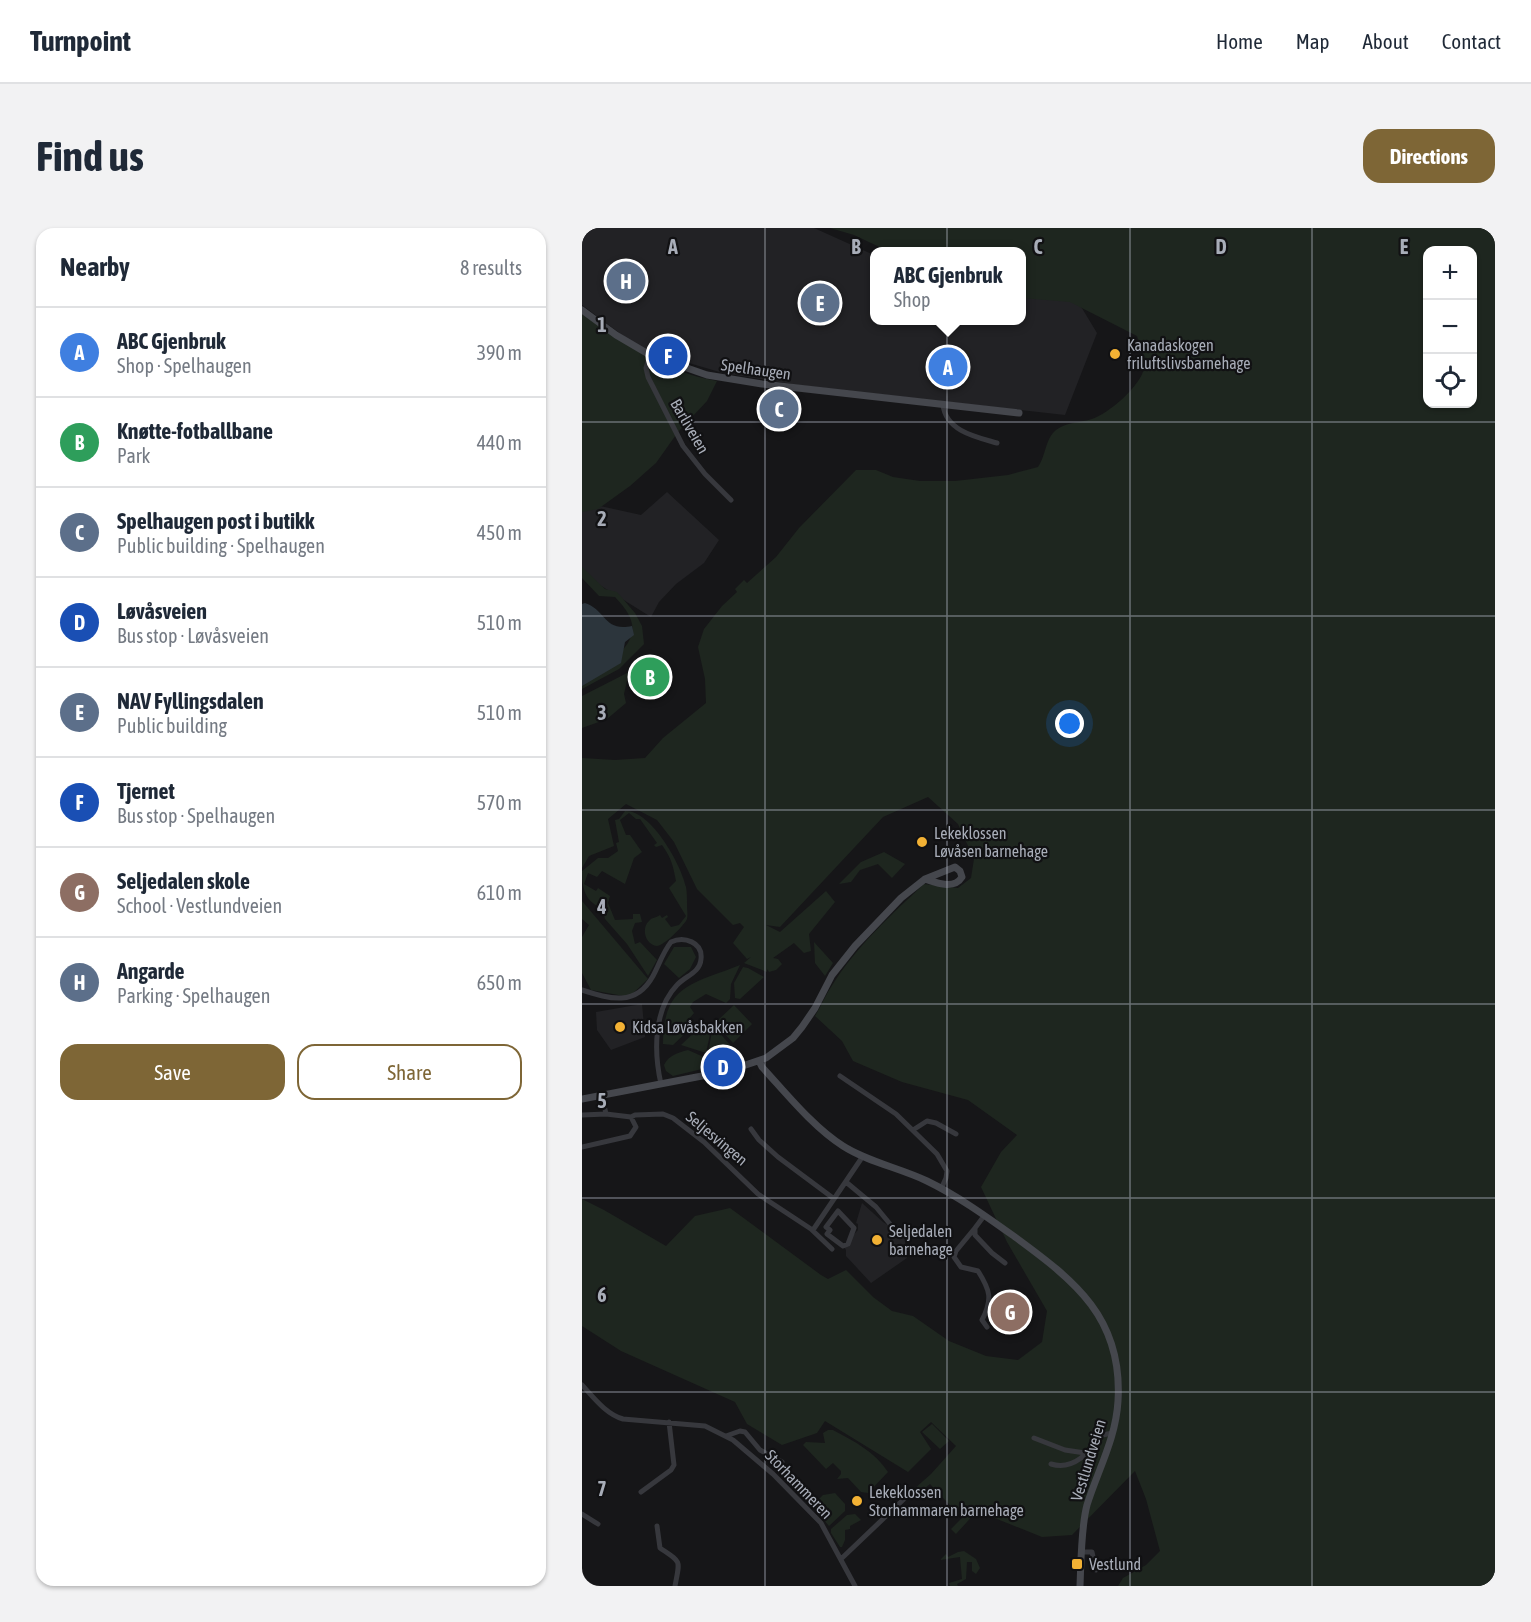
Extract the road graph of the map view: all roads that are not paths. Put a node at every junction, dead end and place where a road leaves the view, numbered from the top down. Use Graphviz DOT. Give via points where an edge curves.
graph roads {
  1 [pos="582,310"];
  2 [pos="650,355"];
  3 [pos="942,405"];
  4 [pos="1019,413"];
  5 [pos="998,443"];
  6 [pos="731,500"];
  7 [pos="925,879"];
  8 [pos="582,990"];
  9 [pos="759,1061"];
  10 [pos="840,1076"];
  11 [pos="660,1084"];
  12 [pos="602,1096"];
  13 [pos="582,1099"];
  14 [pos="606,1114"];
  15 [pos="582,1115"];
  16 [pos="631,1118"];
  17 [pos="751,1129"];
  18 [pos="913,1130"];
  19 [pos="956,1134"];
  20 [pos="582,1147"];
  21 [pos="863,1156"];
  22 [pos="846,1182"];
  23 [pos="941,1189"];
  24 [pos="834,1198"];
  25 [pos="838,1211"];
  26 [pos="984,1216"];
  27 [pos="890,1224"];
  28 [pos="975,1228"];
  29 [pos="813,1230"];
  30 [pos="832,1249"];
  31 [pos="1005,1263"];
  32 [pos="987,1327"];
  33 [pos="582,1385"];
  34 [pos="669,1422"];
  35 [pos="1113,1433"];
  36 [pos="726,1436"];
  37 [pos="1034,1438"];
  38 [pos="1085,1454"];
  39 [pos="782,1462"];
  40 [pos="1051,1464"];
  41 [pos="641,1492"];
  42 [pos="905,1498"];
  43 [pos="582,1514"];
  44 [pos="598,1524"];
  45 [pos="657,1526"];
  46 [pos="1082,1552"];
  47 [pos="841,1559"];
  48 [pos="1096,1570"];
  49 [pos="675,1586"];
  50 [pos="855,1586"];
  51 [pos="1080,1586"];
  1 -- 2 [label="main road, Spelhaugen"];
  2 -- 3 [label="main road, Spelhaugen" via="707,375"];
  2 -- 6 [label="street, Barliveien" via="648,377 683,446"];
  3 -- 4 [label="main road, Spelhaugen"];
  3 -- 5 [label="street" via="949,419 963,432"];
  7 -- 7 [label="main road" via="955,867 962,877 952,885"];
  7 -- 9 [label="main road" via="855,946 793,1038"];
  8 -- 11 [label="street" via="612,999 633,996 646,987 671,942 688,940 697,945 702,956 700,965 670,994 660,1016"];
  9 -- 11 [label="main road"];
  9 -- 21 [label="main road, Vestlundveien" via="824,1131"];
  10 -- 18 [label="street"];
  11 -- 12 [label="main road"];
  12 -- 13 [label="main road"];
  12 -- 14 [label="street"];
  14 -- 15 [label="street, Seljesvingen"];
  14 -- 16 [label="street, Seljesvingen"];
  16 -- 20 [label="street" via="636,1127 630,1136"];
  16 -- 29 [label="street, Seljesvingen" via="667,1114 696,1135 758,1194"];
  17 -- 24 [label="street, Seljesvingen" via="778,1157"];
  18 -- 19 [label="street" via="927,1121"];
  18 -- 23 [label="street" via="944,1164 947,1171"];
  21 -- 22 [label="street"];
  21 -- 23 [label="main road, Vestlundveien"];
  22 -- 24 [label="street"];
  22 -- 27 [label="street"];
  23 -- 26 [label="main road, Vestlundveien"];
  24 -- 29 [label="street"];
  25 -- 25 [label="street" via="854,1228 848,1244 843,1246 827,1234 830,1230 826,1227"];
  26 -- 28 [label="street"];
  26 -- 35 [label="main road, Vestlundveien" via="1064,1274 1095,1310 1108,1335 1117,1367 1118,1401"];
  28 -- 31 [label="street" via="980,1241"];
  28 -- 32 [label="street" via="954,1257 961,1267 978,1270 986,1284 990,1295 982,1320"];
  29 -- 30 [label="street, Seljesvingen"];
  33 -- 34 [label="street, Storhammeren" via="616,1417"];
  34 -- 36 [label="street, Storhammeren" via="705,1426"];
  34 -- 41 [label="street" via="674,1465"];
  35 -- 38 [label="street" via="1102,1435"];
  35 -- 46 [label="main road, Vestlundveien" via="1087,1506"];
  36 -- 39 [label="street, Storhammeren" via="745,1432 760,1450"];
  36 -- 47 [label="street, Storhammeren" via="754,1456 821,1523"];
  37 -- 38 [label="street"];
  38 -- 40 [label="street" via="1070,1465"];
  42 -- 47 [label="street"];
  43 -- 44 [label="street"];
  45 -- 49 [label="street" via="660,1548 673,1555 678,1565"];
  46 -- 48 [label="street" via="1092,1552"];
  46 -- 51 [label="main road, Vestlundveien"];
  47 -- 50 [label="street, Storhammeren"];
}
